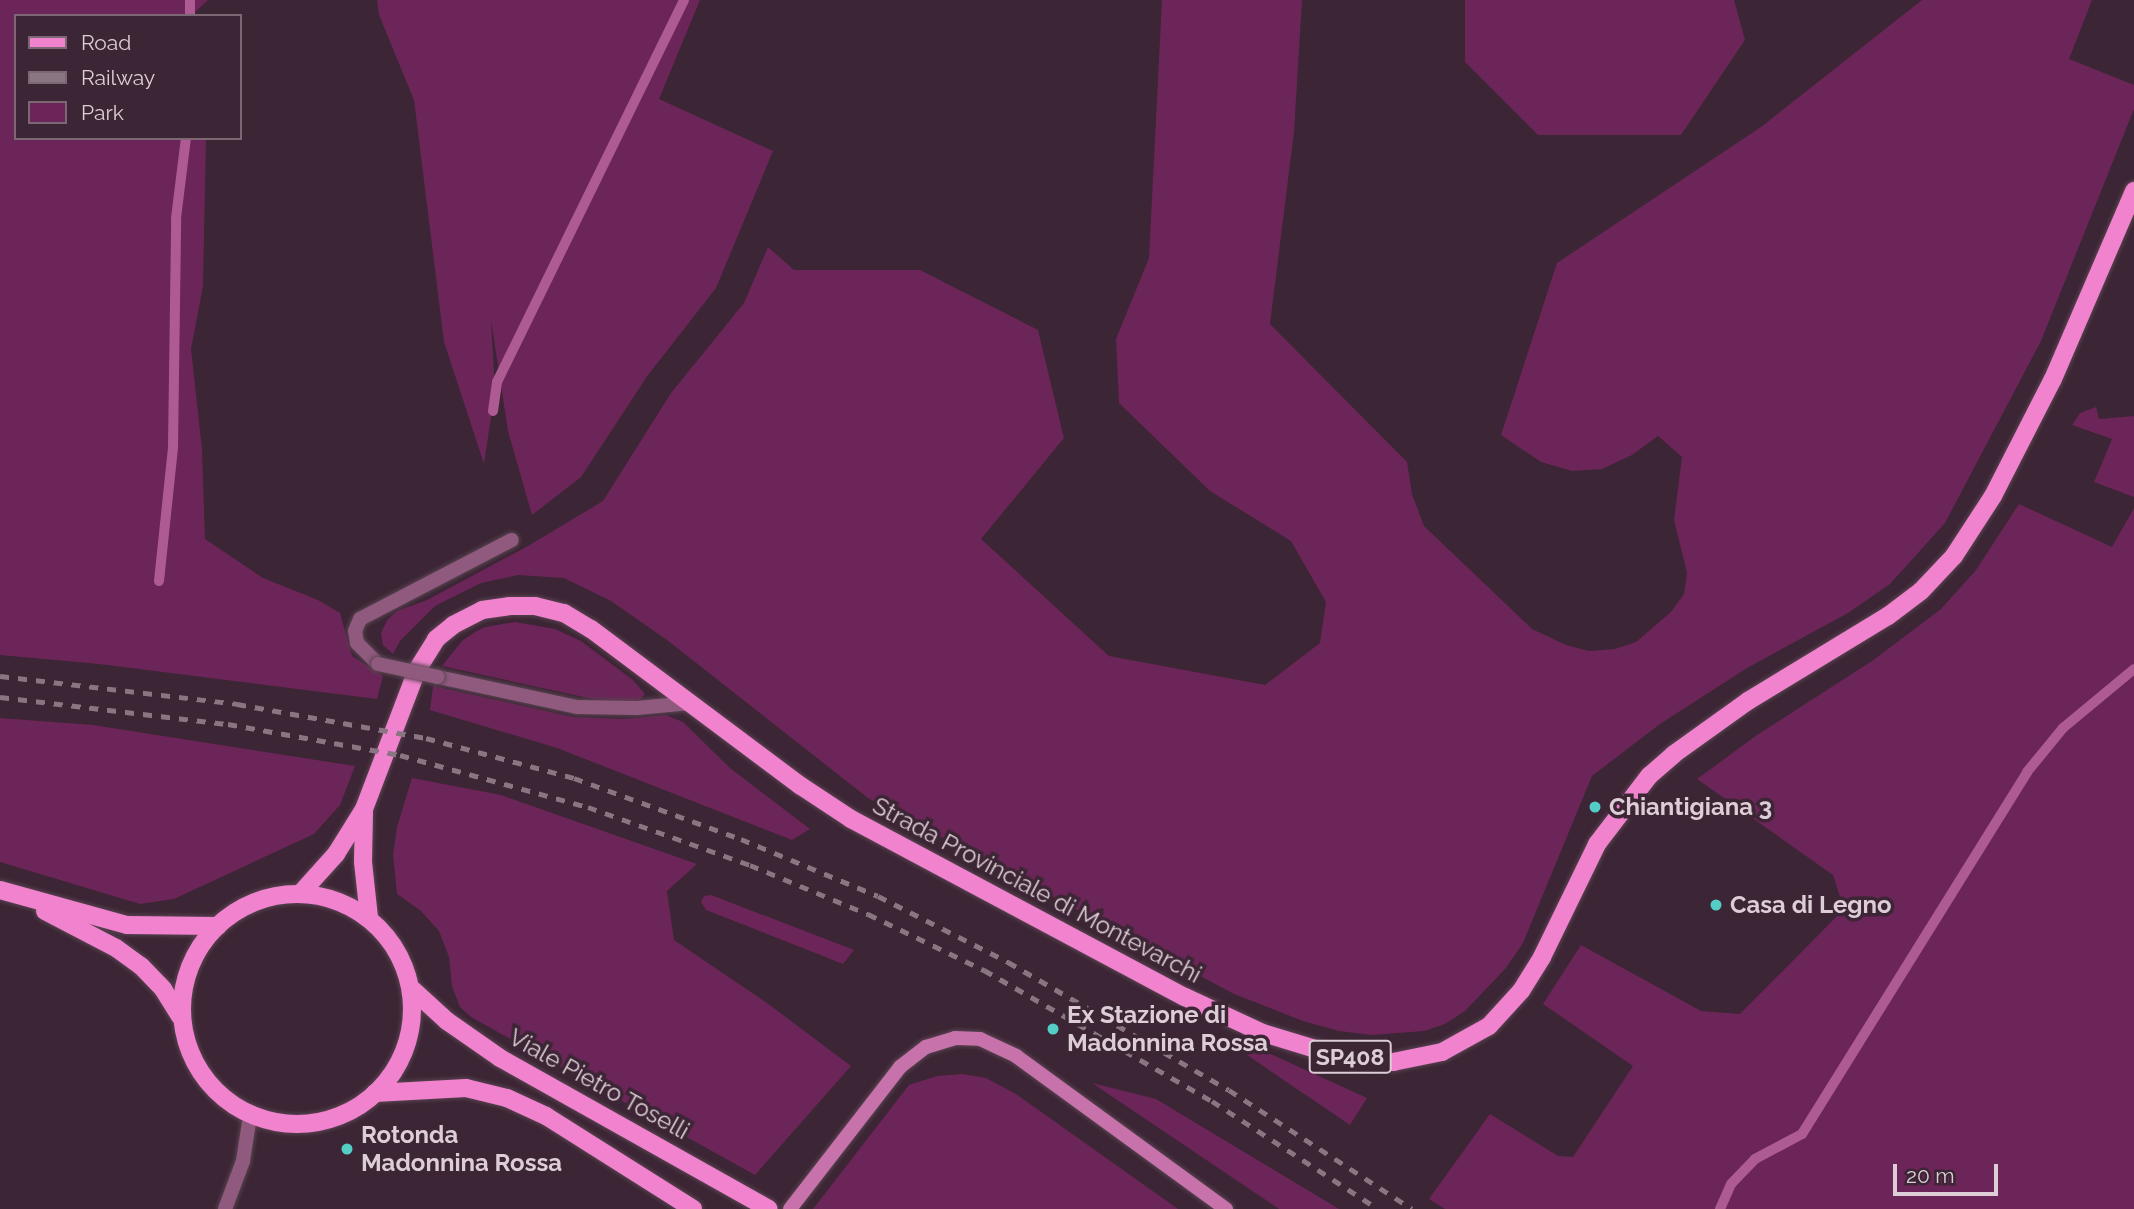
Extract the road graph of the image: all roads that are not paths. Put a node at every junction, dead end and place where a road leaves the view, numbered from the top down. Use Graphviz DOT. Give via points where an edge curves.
graph roads {
  1 [pos="2134,191"];
  2 [pos="512,540"];
  3 [pos="691,703"];
  4 [pos="364,809"];
  5 [pos="9,893"];
  6 [pos="300,894"];
  7 [pos="369,917"];
  8 [pos="218,926"];
  9 [pos="413,990"];
  10 [pos="181,1018"];
  11 [pos="375,1093"];
  12 [pos="250,1116"];
  13 [pos="1225,1208"];
  14 [pos="225,1209"];
  15 [pos="693,1209"];
  16 [pos="769,1209"];
  17 [pos="790,1209"];
  1 -- 3 [label="main road, Strada Provinciale di Montevarchi / SP408" via="2053,379 1993,496 1954,556 1921,591 1888,616 1748,701 1649,776 1597,844 1542,957 1512,1003 1479,1034 1429,1057 1393,1062 1329,1053 1228,1018 874,833 801,786"];
  2 -- 3 [label="street, bridge" via="360,619 355,631 364,654 378,664 576,707"];
  3 -- 4 [label="main road, Strada Provinciale di Montevarchi / SP408" via="592,628 564,613 521,605 481,610 436,639 422,659"];
  4 -- 6 [label="main road, Strada Provinciale di Montevarchi" via="329,864"];
  4 -- 7 [label="main road, Strada Provinciale di Montevarchi"];
  5 -- 8 [label="main road" via="127,925"];
  5 -- 10 [label="main road" via="128,957 151,975"];
  6 -- 7 [label="main road" via="337,900"];
  6 -- 8 [label="main road" via="263,900"];
  7 -- 9 [label="main road" via="401,951"];
  8 -- 10 [label="main road" via="191,965 181,999"];
  9 -- 11 [label="main road" via="407,1040 390,1076"];
  9 -- 16 [label="main road, Viale Pietro Toselli" via="500,1058"];
  10 -- 12 [label="main road" via="199,1070 222,1098"];
  11 -- 12 [label="main road" via="355,1107 312,1122 289,1125"];
  11 -- 15 [label="main road" via="457,1088 507,1098 546,1116"];
  12 -- 14 [label="street" via="243,1161"];
  13 -- 17 [label="street" via="1016,1056 992,1043 955,1038 914,1054 900,1068"];
}
